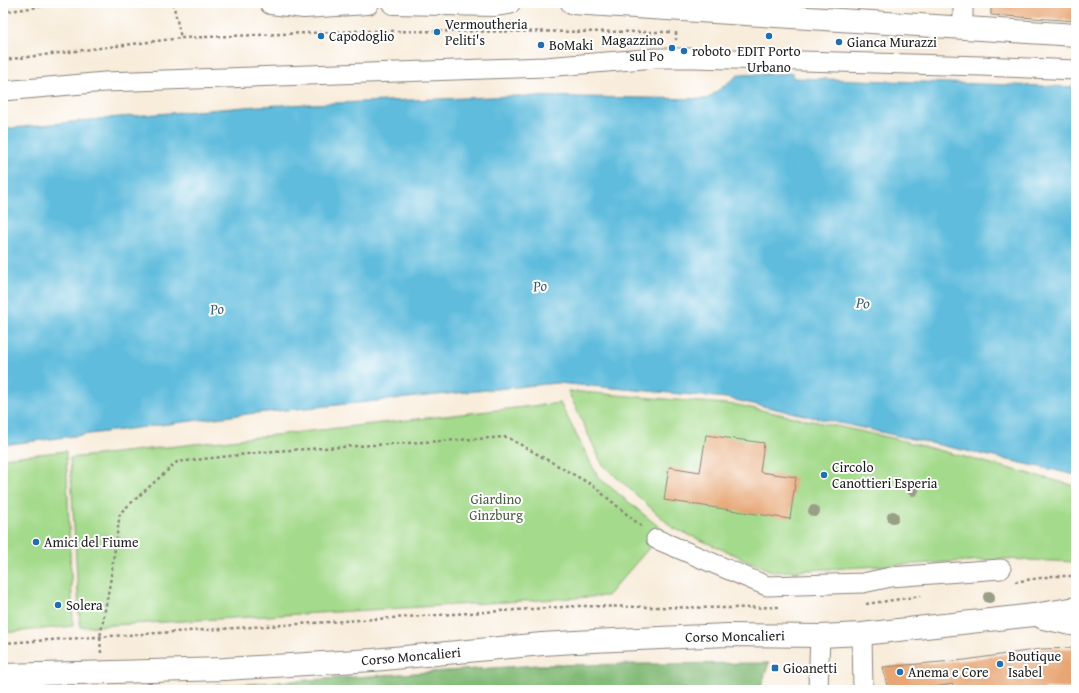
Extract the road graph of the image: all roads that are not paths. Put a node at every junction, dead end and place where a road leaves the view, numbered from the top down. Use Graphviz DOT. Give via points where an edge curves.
graph roads {
  1 [pos="271,3"];
  2 [pos="368,3"];
  3 [pos="393,3"];
  4 [pos="429,3"];
  5 [pos="509,3"];
  6 [pos="572,3"];
  7 [pos="964,3"];
  8 [pos="662,6"];
  9 [pos="963,28"];
  10 [pos="1076,35"];
  11 [pos="1076,70"];
  12 [pos="3,91"];
  13 [pos="656,539"];
  14 [pos="1007,576"];
  15 [pos="1076,608"];
  16 [pos="1034,616"];
  17 [pos="1076,625"];
  18 [pos="862,634"];
  19 [pos="820,636"];
  20 [pos="3,675"];
  21 [pos="818,690"];
  22 [pos="863,690"];
  1 -- 2 [label="main road" via="304,6"];
  3 -- 4 [label="main road"];
  4 -- 5 [label="main road"];
  6 -- 8 [label="main road"];
  7 -- 9 [label="street"];
  8 -- 9 [label="main road"];
  9 -- 10 [label="main road"];
  11 -- 12 [label="street" via="973,65 656,58 545,67 105,82"];
  13 -- 14 [label="street" via="767,586 863,583 891,577"];
  15 -- 16 [label="main road, Corso Moncalieri"];
  16 -- 17 [label="main road, Corso Moncalieri"];
  16 -- 18 [label="main road, Corso Moncalieri"];
  18 -- 19 [label="main road, Corso Moncalieri"];
  18 -- 22 [label="street"];
  19 -- 20 [label="main road, Corso Moncalieri" via="727,635 593,641 365,661 225,669"];
  19 -- 21 [label="street"];
}
